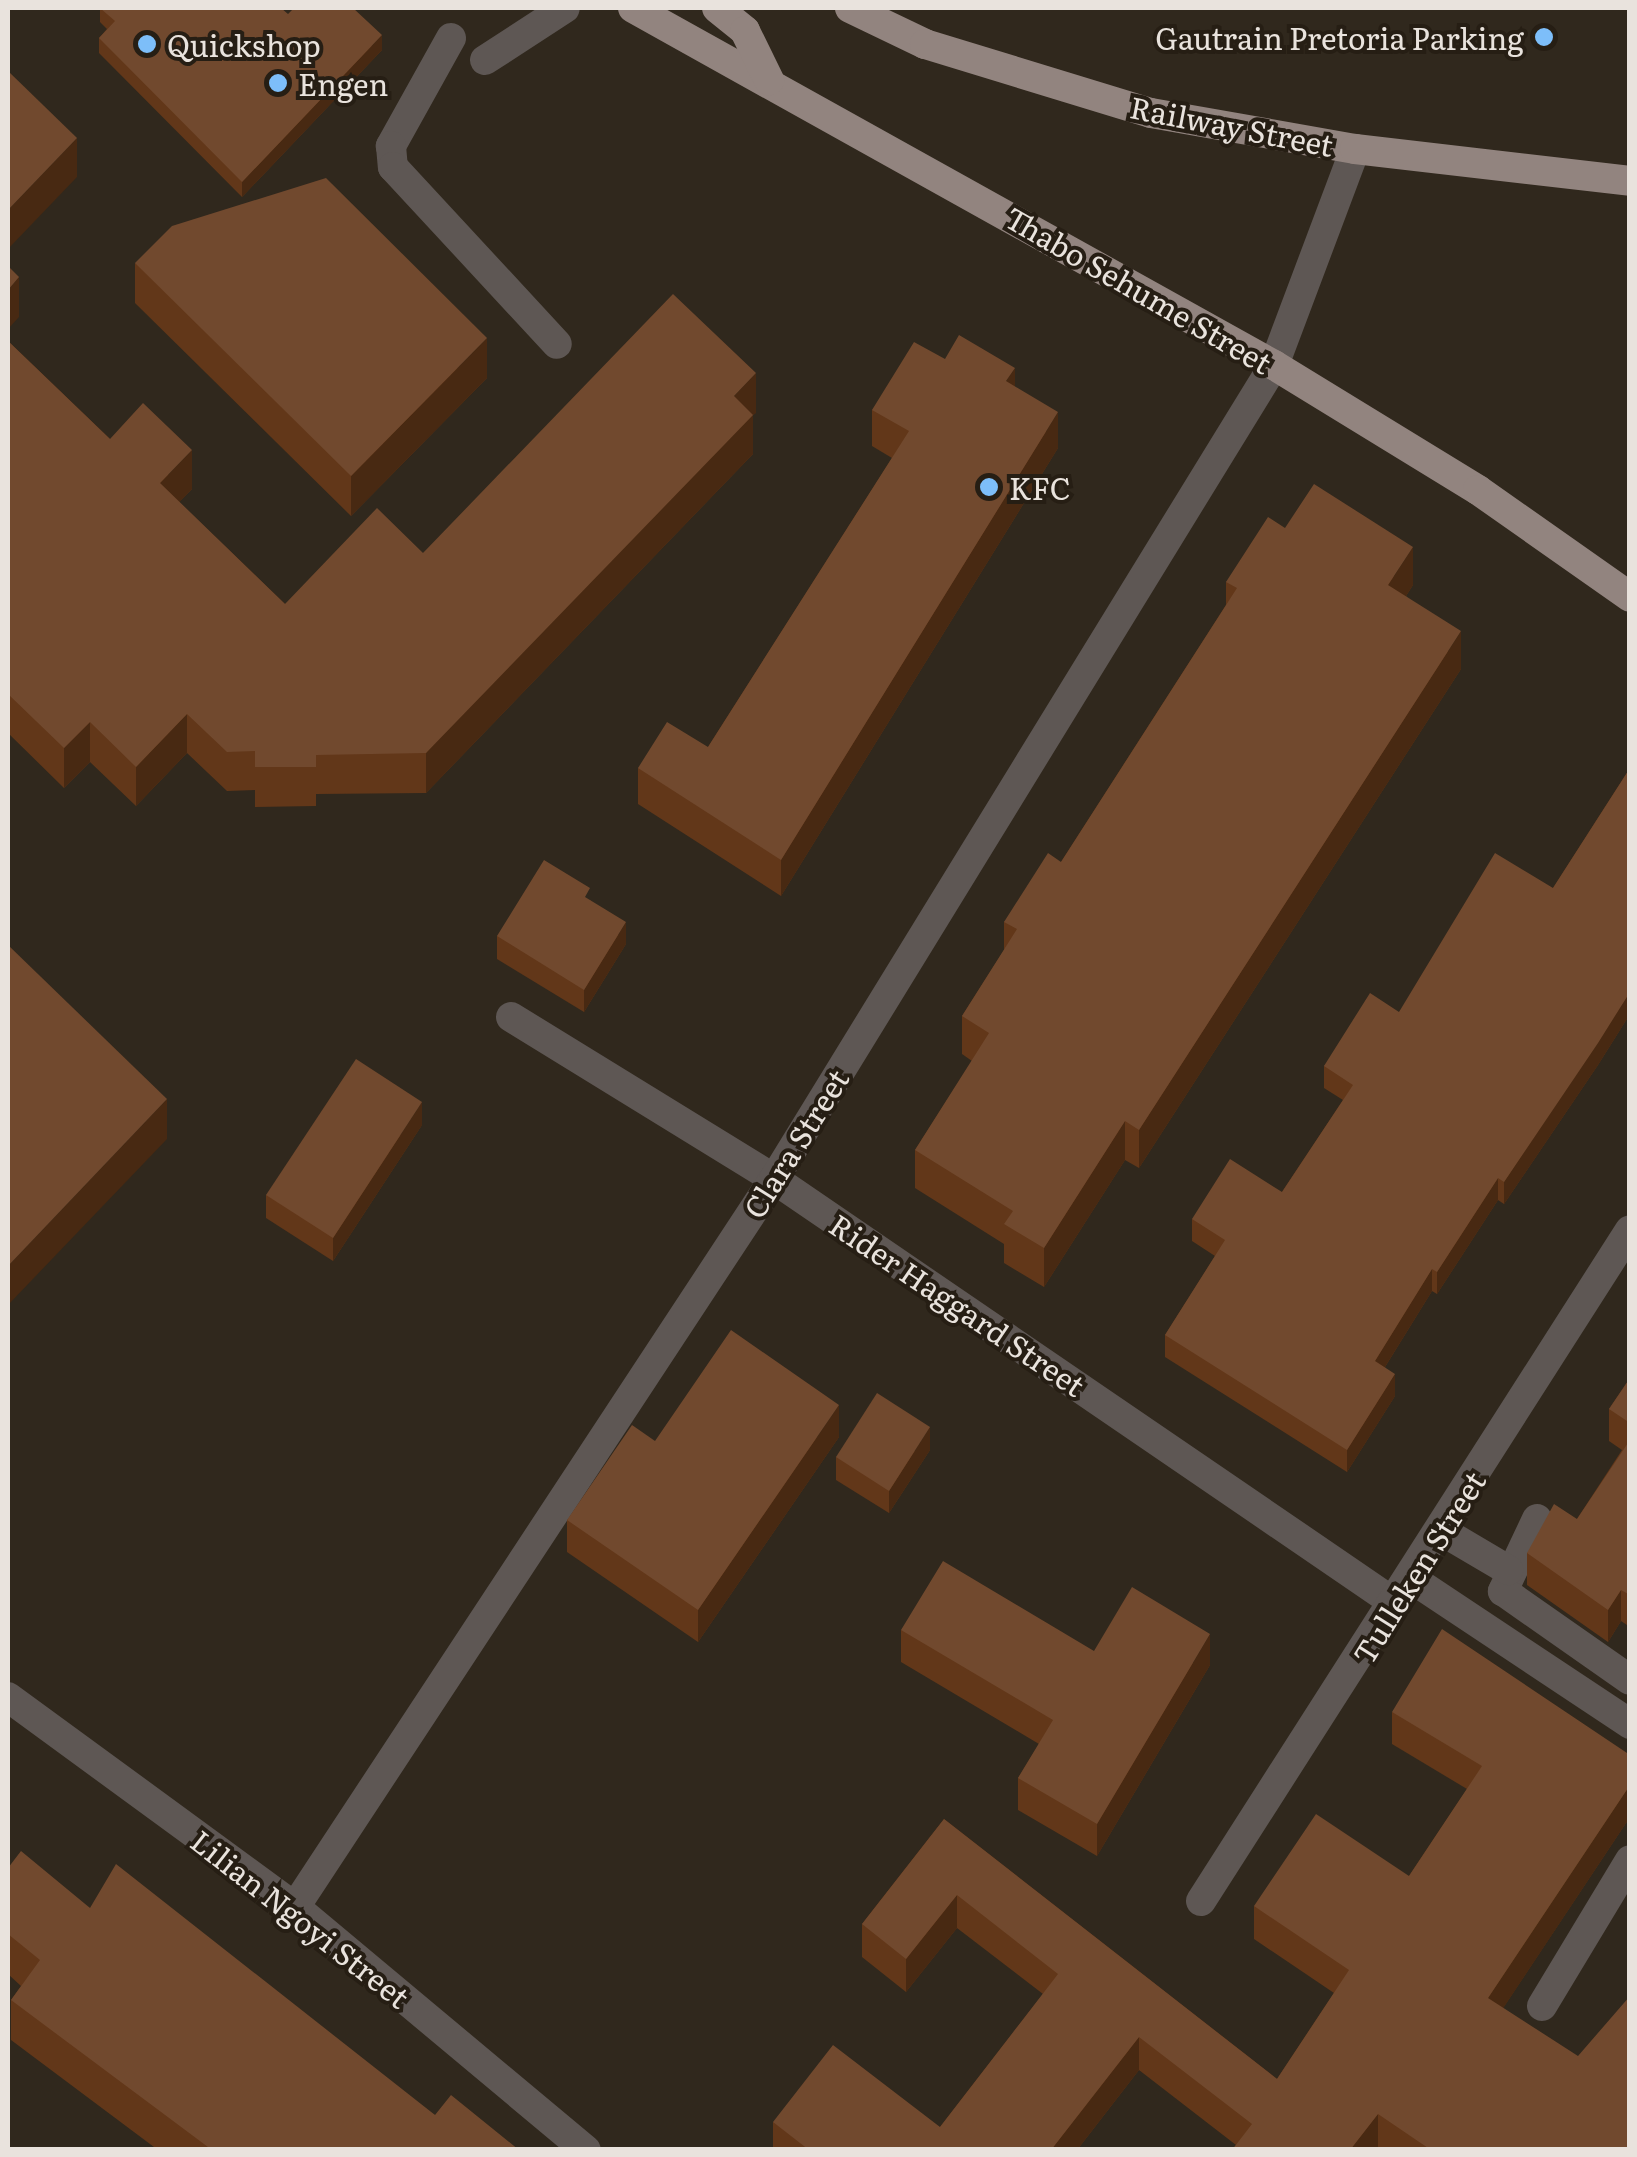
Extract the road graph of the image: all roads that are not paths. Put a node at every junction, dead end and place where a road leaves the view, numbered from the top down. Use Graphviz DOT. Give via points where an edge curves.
graph roads {
  1 [pos="565,8"];
  2 [pos="633,8"];
  3 [pos="718,8"];
  4 [pos="850,8"];
  5 [pos="451,38"];
  6 [pos="486,60"];
  7 [pos="768,80"];
  8 [pos="1355,149"];
  9 [pos="1630,181"];
  10 [pos="557,344"];
  11 [pos="1274,366"];
  12 [pos="1478,490"];
  13 [pos="1630,575"];
  14 [pos="1630,596"];
  15 [pos="511,1017"];
  16 [pos="774,1179"];
  17 [pos="1630,1230"];
  18 [pos="1537,1520"];
  19 [pos="1442,1530"];
  20 [pos="1508,1570"];
  21 [pos="1404,1591"];
  22 [pos="1630,1680"];
  23 [pos="8,1697"];
  24 [pos="1630,1724"];
  25 [pos="1630,1860"];
  26 [pos="1201,1900"];
  27 [pos="295,1907"];
  28 [pos="1542,2006"];
  29 [pos="586,2150"];
  1 -- 6 [label="street"];
  2 -- 7 [label="main road, Thabo Sehume Street"];
  3 -- 7 [label="main road" via="745,31"];
  4 -- 8 [label="main road, Railway Street" via="926,44 1151,112"];
  5 -- 10 [label="street" via="391,146 393,167"];
  7 -- 11 [label="main road, Thabo Sehume Street"];
  8 -- 9 [label="main road, Railway Street"];
  8 -- 11 [label="street, Clara Street"];
  11 -- 12 [label="main road, Thabo Sehume Street"];
  11 -- 16 [label="street, Clara Street"];
  12 -- 13 [label="main road"];
  12 -- 14 [label="main road, Thabo Sehume Street"];
  15 -- 16 [label="street, Rider Haggard Street"];
  16 -- 21 [label="street, Rider Haggard Street"];
  16 -- 27 [label="street, Clara Street"];
  17 -- 19 [label="street, Tulleken Street"];
  18 -- 20 [label="street"];
  19 -- 20 [label="street"];
  19 -- 21 [label="street, Tulleken Street"];
  20 -- 22 [label="street" via="1502,1583 1508,1600"];
  21 -- 24 [label="street, Rider Haggard Street"];
  21 -- 26 [label="street, Tulleken Street"];
  23 -- 27 [label="street, Lilian Ngoyi Street"];
  25 -- 28 [label="street"];
  27 -- 29 [label="street, Lilian Ngoyi Street"];
}
